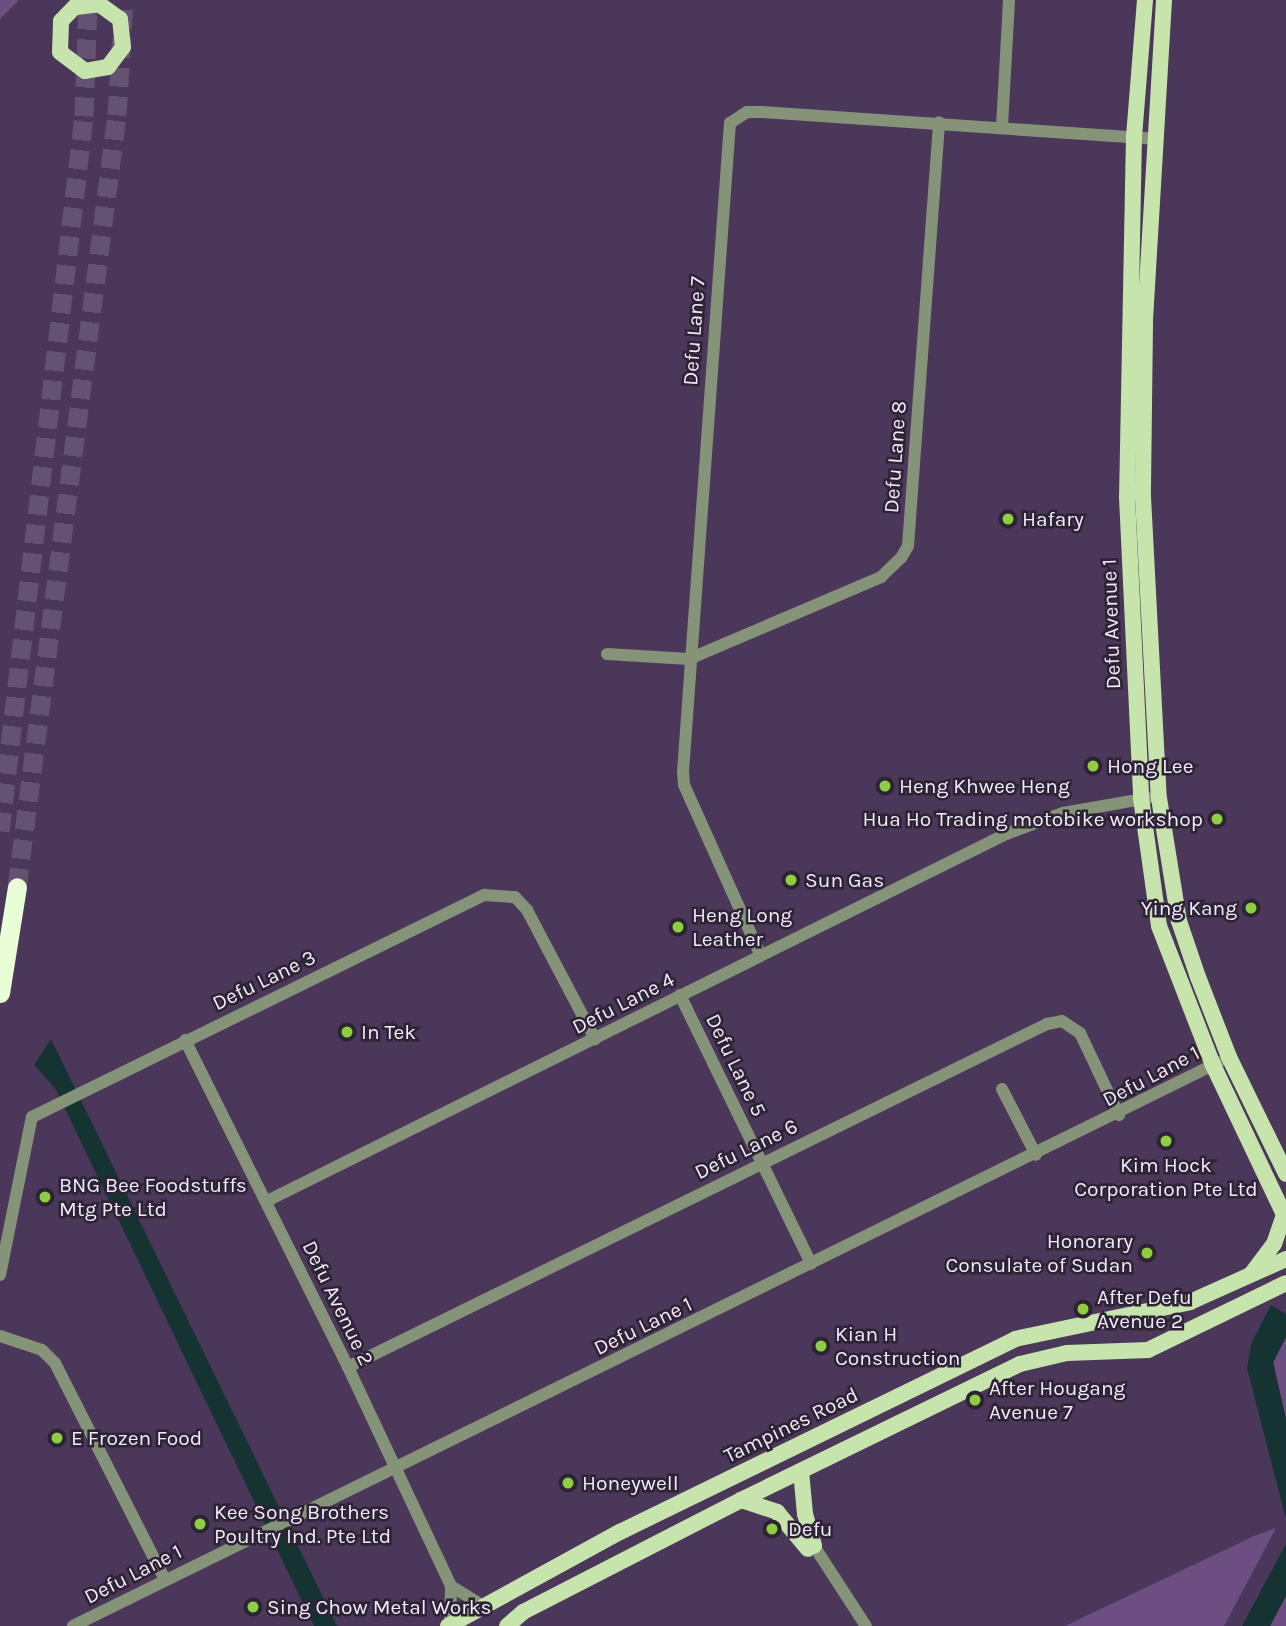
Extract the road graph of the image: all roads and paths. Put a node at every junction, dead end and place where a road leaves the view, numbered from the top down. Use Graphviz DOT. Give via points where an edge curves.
graph roads {
  1 [pos="1009,0"];
  2 [pos="1145,0"];
  3 [pos="1164,0"];
  4 [pos="78,3"];
  5 [pos="106,3"];
  6 [pos="939,122"];
  7 [pos="1002,126"];
  8 [pos="1134,136"];
  9 [pos="1154,139"];
  10 [pos="607,654"];
  11 [pos="689,659"];
  12 [pos="1140,798"];
  13 [pos="1159,799"];
  14 [pos="17,887"];
  15 [pos="760,954"];
  16 [pos="0,993"];
  17 [pos="680,995"];
  18 [pos="596,1039"];
  19 [pos="185,1040"];
  20 [pos="1229,1057"];
  21 [pos="1213,1065"];
  22 [pos="1002,1089"];
  23 [pos="1119,1115"];
  24 [pos="1036,1155"];
  25 [pos="761,1163"];
  26 [pos="1286,1174"];
  27 [pos="267,1201"];
  28 [pos="1285,1217"];
  29 [pos="1286,1259"];
  30 [pos="811,1264"];
  31 [pos="0,1275"];
  32 [pos="1248,1278"];
  33 [pos="1286,1283"];
  34 [pos="1286,1298"];
  35 [pos="1253,1299"];
  36 [pos="0,1336"];
  37 [pos="348,1367"];
  38 [pos="396,1466"];
  39 [pos="801,1472"];
  40 [pos="741,1500"];
  41 [pos="811,1548"];
  42 [pos="165,1580"];
  43 [pos="451,1586"];
  44 [pos="484,1607"];
  45 [pos="72,1626"];
  46 [pos="449,1626"];
  47 [pos="507,1626"];
  48 [pos="856,1626"];
  49 [pos="866,1626"];
  1 -- 7 [label="street"];
  2 -- 8 [label="main road, Defu Avenue 1"];
  3 -- 9 [label="main road, Defu Avenue 1"];
  4 -- 5 [label="main road"];
  4 -- 5 [label="main road" via="61,21 57,42 66,61 93,71 114,62 123,47 120,19"];
  6 -- 7 [label="street, Defu Lane 7"];
  6 -- 11 [label="street, Defu Lane 8" via="908,546 881,577"];
  6 -- 11 [label="street, Defu Lane 7" via="747,112 730,123"];
  7 -- 8 [label="street, Defu Lane 7"];
  8 -- 9 [label="street, Defu Lane 7"];
  8 -- 12 [label="main road, Defu Avenue 1" via="1127,498"];
  9 -- 13 [label="main road, Defu Avenue 1" via="1144,323 1143,497"];
  10 -- 11 [label="street"];
  11 -- 15 [label="street, Defu Lane 7" via="684,785"];
  12 -- 13 [label="street, Defu Lane 4"];
  12 -- 15 [label="street, Defu Lane 4" via="1063,813 1006,834"];
  12 -- 21 [label="main road, Defu Avenue 1" via="1159,926"];
  13 -- 20 [label="main road, Defu Avenue 1" via="1179,921"];
  14 -- 16 [label="highway"];
  15 -- 17 [label="street, Defu Lane 4"];
  17 -- 18 [label="street, Defu Lane 4"];
  17 -- 25 [label="street, Defu Lane 5"];
  18 -- 19 [label="street, Defu Lane 3" via="527,910 515,897 497,894 484,895"];
  18 -- 27 [label="street, Defu Lane 4"];
  19 -- 27 [label="street, Defu Avenue 2"];
  19 -- 31 [label="street, Defu Lane 3" via="32,1117"];
  20 -- 21 [label="street, Defu Lane 1"];
  20 -- 26 [label="main road, Defu Avenue 1"];
  21 -- 23 [label="street, Defu Lane 1"];
  21 -- 28 [label="main road, Defu Avenue 1"];
  22 -- 24 [label="street"];
  23 -- 24 [label="street, Defu Lane 1"];
  23 -- 25 [label="street, Defu Lane 6" via="1080,1033 1062,1021 1046,1024"];
  24 -- 30 [label="street, Defu Lane 1"];
  25 -- 30 [label="street, Defu Lane 5"];
  25 -- 37 [label="street, Defu Lane 6"];
  27 -- 37 [label="street, Defu Avenue 2"];
  28 -- 32 [label="main road" via="1274,1244"];
  29 -- 32 [label="main road, Tampines Road"];
  30 -- 38 [label="street, Defu Lane 1"];
  32 -- 44 [label="main road, Tampines Road" via="1165,1309 1014,1339 620,1532"];
  33 -- 35 [label="main road"];
  34 -- 35 [label="main road"];
  35 -- 39 [label="main road" via="1148,1350 1067,1353 1020,1364"];
  36 -- 42 [label="street" via="42,1350 55,1363"];
  37 -- 38 [label="street, Defu Avenue 2"];
  38 -- 42 [label="street, Defu Lane 1"];
  38 -- 43 [label="street, Defu Avenue 2"];
  39 -- 40 [label="main road"];
  39 -- 41 [label="main road"];
  40 -- 41 [label="main road" via="777,1512"];
  40 -- 47 [label="main road" via="523,1612"];
  41 -- 48 [label="street"];
  41 -- 49 [label="street"];
  42 -- 45 [label="street, Defu Lane 1"];
  43 -- 44 [label="street"];
  43 -- 46 [label="street, Defu Avenue 2"];
  44 -- 46 [label="main road, Tampines Road"];
}
